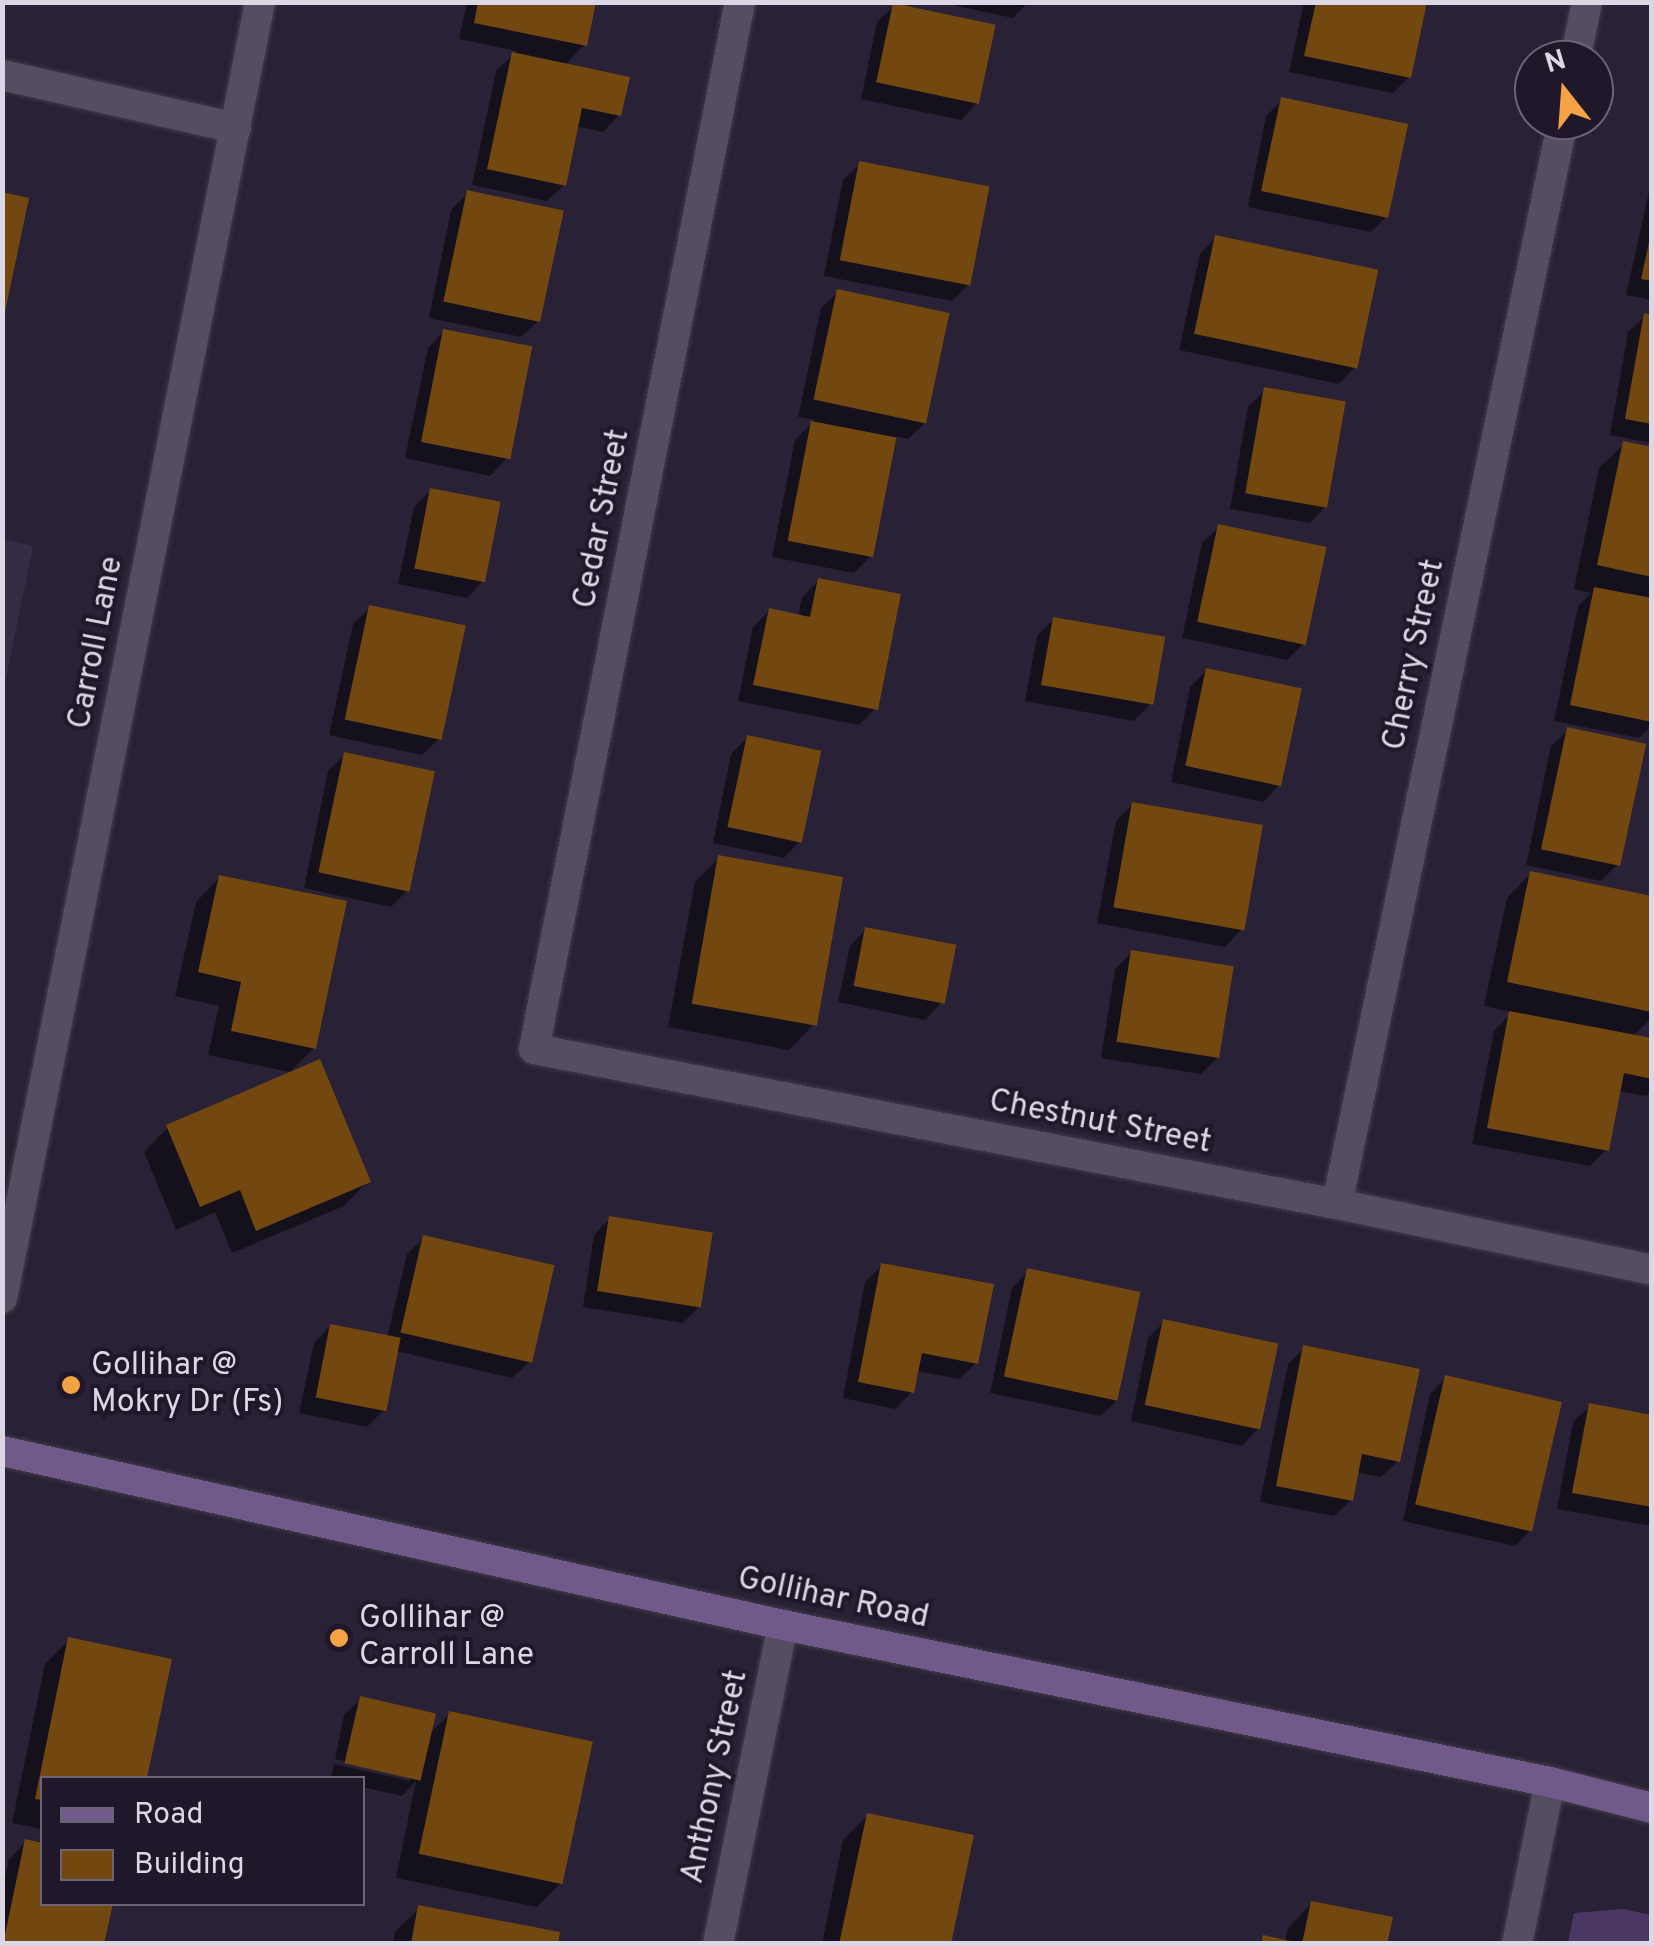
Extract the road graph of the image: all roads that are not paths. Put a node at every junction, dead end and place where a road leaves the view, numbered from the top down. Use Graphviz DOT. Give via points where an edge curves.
graph roads {
  1 [pos="260,2"];
  2 [pos="740,2"];
  3 [pos="1587,2"];
  4 [pos="1579,40"];
  5 [pos="2,74"];
  6 [pos="236,128"];
  7 [pos="1559,140"];
  8 [pos="534,1050"];
  9 [pos="1337,1204"];
  10 [pos="1652,1270"];
  11 [pos="2,1298"];
  12 [pos="2,1451"];
  13 [pos="783,1625"];
  14 [pos="1550,1782"];
  15 [pos="1652,1808"];
  16 [pos="718,1944"];
  17 [pos="1517,1944"];
  1 -- 6 [label="street, Carroll Lane"];
  2 -- 8 [label="street, Cedar Street"];
  3 -- 4 [label="street"];
  5 -- 6 [label="street"];
  6 -- 11 [label="street, Carroll Lane"];
  7 -- 9 [label="street, Cherry Street"];
  8 -- 9 [label="street, Chestnut Street"];
  9 -- 10 [label="street, Chestnut Street"];
  12 -- 13 [label="main road, Gollihar Road"];
  13 -- 14 [label="main road, Gollihar Road"];
  13 -- 16 [label="street, Anthony Street"];
  14 -- 15 [label="main road, Gollihar Road"];
  14 -- 17 [label="street"];
}
